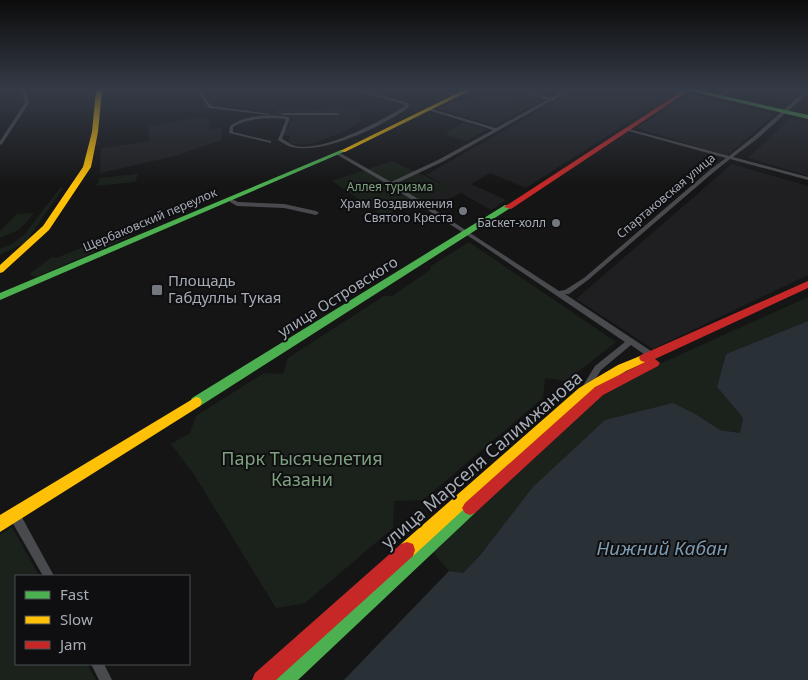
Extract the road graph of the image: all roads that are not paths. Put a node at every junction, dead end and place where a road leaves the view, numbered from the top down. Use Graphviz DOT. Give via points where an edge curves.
graph roads {
  1 [pos="15,122"];
  2 [pos="96,122"];
  3 [pos="242,122"];
  4 [pos="287,122"];
  5 [pos="387,122"];
  6 [pos="398,122"];
  7 [pos="470,122"];
  8 [pos="512,122"];
  9 [pos="638,122"];
  10 [pos="773,122"];
  11 [pos="626,129"];
  12 [pos="497,130"];
  13 [pos="360,131"];
  14 [pos="375,131"];
  15 [pos="268,142"];
  16 [pos="0,144"];
  17 [pos="338,154"];
  18 [pos="728,159"];
  19 [pos="808,179"];
  20 [pos="391,184"];
  21 [pos="232,201"];
  22 [pos="316,212"];
  23 [pos="467,234"];
  24 [pos="0,270"];
  25 [pos="808,284"];
  26 [pos="24,288"];
  27 [pos="4,290"];
  28 [pos="808,291"];
  29 [pos="559,293"];
  30 [pos="0,296"];
  31 [pos="630,342"];
  32 [pos="651,355"];
  33 [pos="583,392"];
  34 [pos="15,516"];
  35 [pos="0,524"];
  36 [pos="48,575"];
  37 [pos="98,665"];
  38 [pos="106,680"];
  39 [pos="262,680"];
  40 [pos="284,680"];
  1 -- 16 [label="street"];
  2 -- 24 [label="main road" via="87,167 46,228"];
  3 -- 15 [label="street" via="231,128 231,133"];
  4 -- 13 [label="street" via="280,139 288,146 299,148 334,144"];
  5 -- 14 [label="street"];
  6 -- 14 [label="main road"];
  7 -- 12 [label="street"];
  8 -- 12 [label="street"];
  9 -- 11 [label="main road, улица Островского"];
  10 -- 18 [label="street, Спартаковская улица"];
  11 -- 18 [label="street"];
  11 -- 23 [label="main road, улица Островского"];
  12 -- 20 [label="street"];
  13 -- 14 [label="street"];
  13 -- 14 [label="street"];
  14 -- 17 [label="main road"];
  17 -- 20 [label="street"];
  17 -- 21 [label="main road"];
  18 -- 19 [label="street"];
  18 -- 29 [label="street, Спартаковская улица" via="586,279 567,292"];
  20 -- 23 [label="street"];
  21 -- 22 [label="street, Щербаковский переулок"];
  21 -- 26 [label="main road, Щербаковский переулок"];
  23 -- 29 [label="street"];
  23 -- 34 [label="main road, улица Островского"];
  25 -- 32 [label="main road, улица Марселя Салимжанова"];
  26 -- 27 [label="main road"];
  26 -- 30 [label="main road, Щербаковский переулок"];
  28 -- 40 [label="main road" via="599,391"];
  29 -- 31 [label="street"];
  31 -- 32 [label="street"];
  31 -- 33 [label="street" via="598,368"];
  32 -- 33 [label="main road, улица Марселя Салимжанова" via="603,378"];
  33 -- 39 [label="main road, улица Марселя Салимжанова"];
  34 -- 35 [label="main road, улица Островского"];
  34 -- 36 [label="street"];
  37 -- 38 [label="street"];
}
